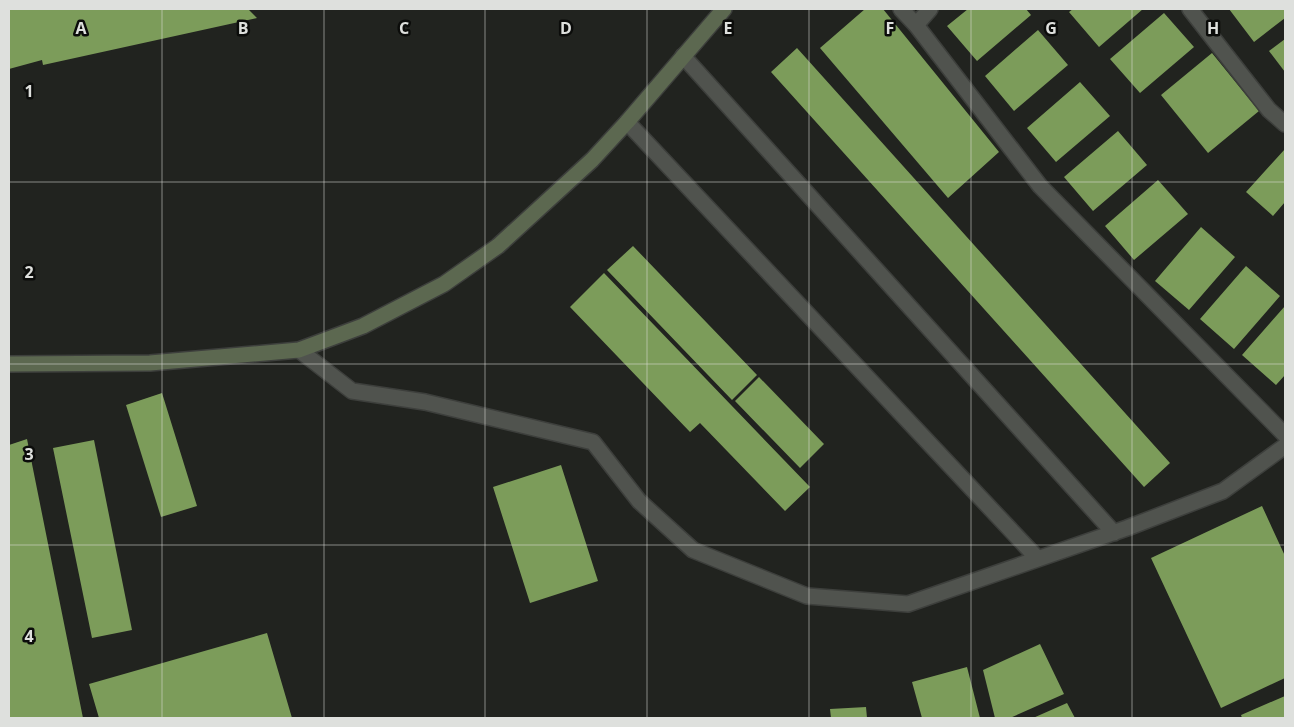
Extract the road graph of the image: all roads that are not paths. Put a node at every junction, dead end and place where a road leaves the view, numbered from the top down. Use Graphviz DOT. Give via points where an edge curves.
graph roads {
  1 [pos="724,9"];
  2 [pos="901,9"];
  3 [pos="930,9"];
  4 [pos="1190,9"];
  5 [pos="916,25"];
  6 [pos="683,56"];
  7 [pos="627,122"];
  8 [pos="1285,124"];
  9 [pos="299,350"];
  10 [pos="9,364"];
  11 [pos="1285,435"];
  12 [pos="1285,446"];
  13 [pos="1114,533"];
  14 [pos="1038,559"];
  1 -- 6 [label="street"];
  2 -- 5 [label="street"];
  3 -- 5 [label="street"];
  4 -- 8 [label="street" via="1269,110"];
  5 -- 11 [label="street" via="1040,186"];
  6 -- 7 [label="street"];
  6 -- 13 [label="street"];
  7 -- 9 [label="street" via="592,160 498,246 444,284 363,326"];
  7 -- 14 [label="street"];
  9 -- 10 [label="street" via="150,363"];
  9 -- 14 [label="street" via="352,391 425,402 593,442 639,501 693,550 807,596 908,604"];
  12 -- 13 [label="street" via="1223,491"];
  13 -- 14 [label="street"];
}
